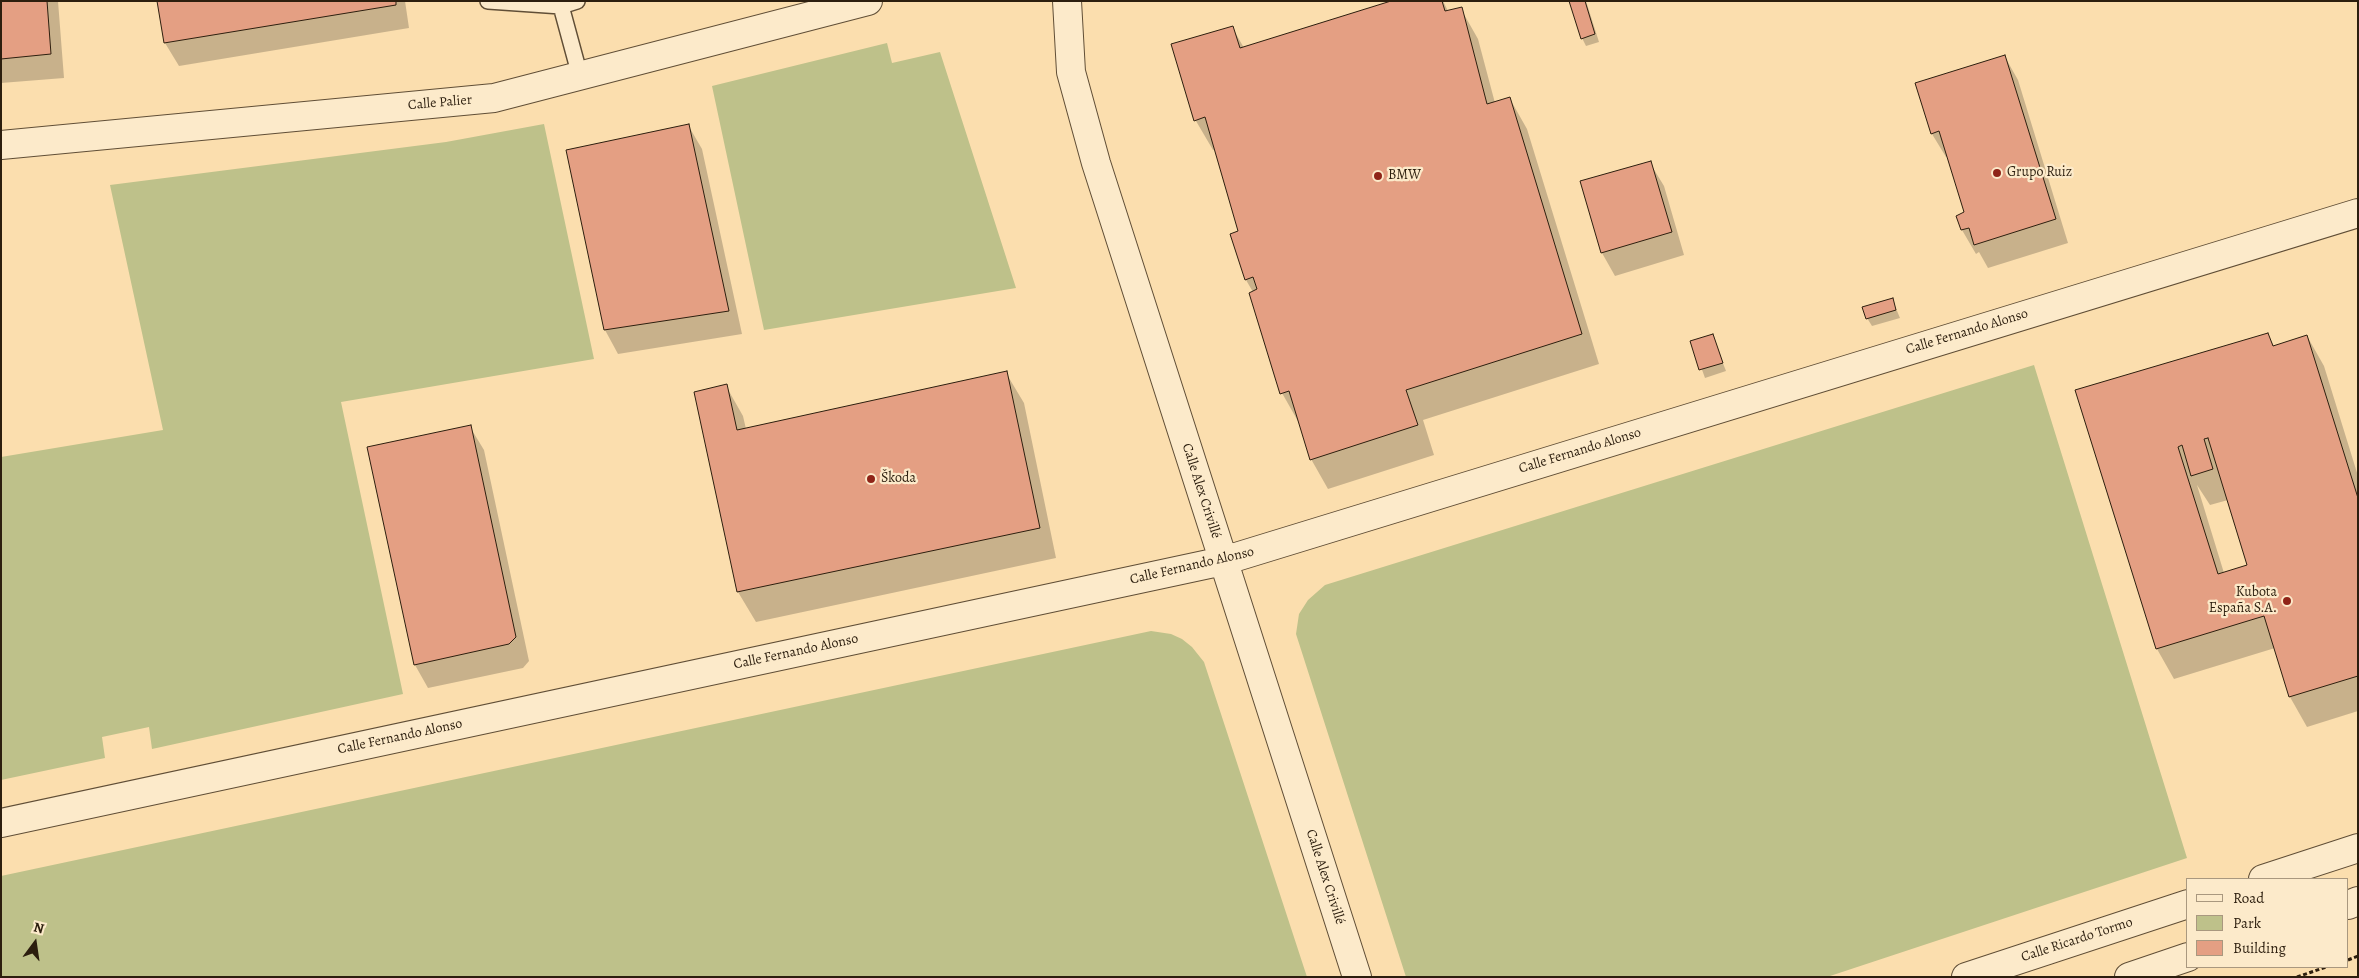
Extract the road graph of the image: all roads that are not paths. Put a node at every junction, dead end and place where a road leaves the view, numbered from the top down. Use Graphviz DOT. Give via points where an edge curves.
graph roads {
  1 [pos="488,1"];
  2 [pos="577,1"];
  3 [pos="868,1"];
  4 [pos="1067,1"];
  5 [pos="561,6"];
  6 [pos="580,76"];
  7 [pos="1,145"];
  8 [pos="2358,213"];
  9 [pos="1224,561"];
  10 [pos="1,823"];
  11 [pos="2358,848"];
  12 [pos="2266,878"];
  13 [pos="2186,905"];
  14 [pos="2186,958"];
  15 [pos="1357,977"];
  16 [pos="1966,977"];
  17 [pos="2129,977"];
  1 -- 5 [label="lane"];
  2 -- 5 [label="lane"];
  3 -- 6 [label="street, Calle Palier"];
  4 -- 9 [label="street, Calle Alex Crivillé" via="1071,72 1096,162"];
  5 -- 6 [label="lane"];
  6 -- 7 [label="street, Calle Palier" via="494,98"];
  8 -- 9 [label="street, Calle Fernando Alonso"];
  9 -- 10 [label="street, Calle Fernando Alonso"];
  9 -- 15 [label="street, Calle Alex Crivillé"];
  11 -- 12 [label="street"];
  13 -- 16 [label="street, Calle Ricardo Tormo"];
  14 -- 17 [label="street"];
}
